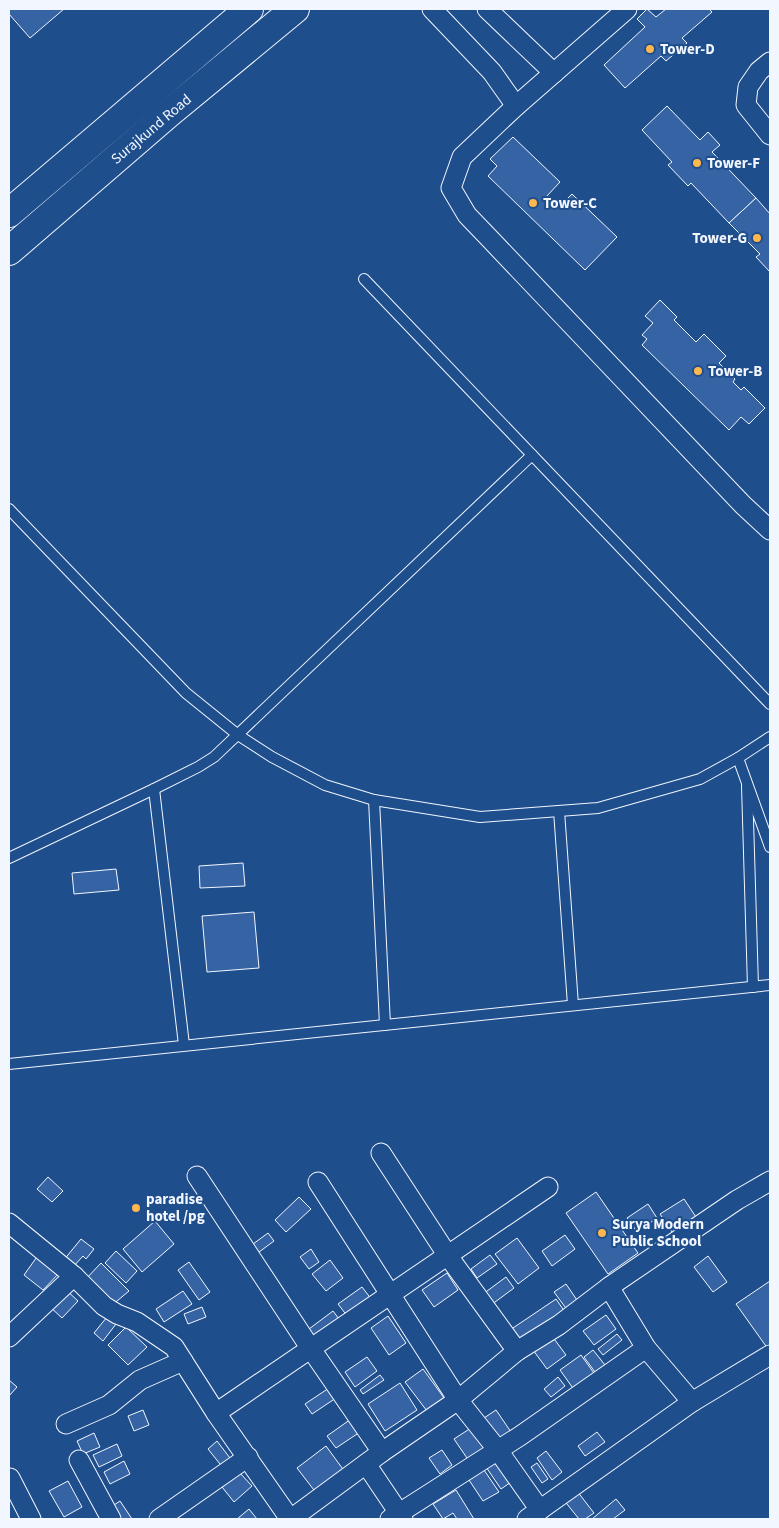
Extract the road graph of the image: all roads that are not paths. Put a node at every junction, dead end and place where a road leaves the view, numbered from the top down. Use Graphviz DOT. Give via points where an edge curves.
graph roads {
  1 [pos="249,9"];
  2 [pos="295,9"];
  3 [pos="432,9"];
  4 [pos="487,9"];
  5 [pos="627,9"];
  6 [pos="770,62"];
  7 [pos="554,73"];
  8 [pos="516,106"];
  9 [pos="770,135"];
  10 [pos="9,213"];
  11 [pos="9,252"];
  12 [pos="364,278"];
  13 [pos="532,455"];
  14 [pos="9,509"];
  15 [pos="770,530"];
  16 [pos="770,704"];
  17 [pos="238,735"];
  18 [pos="770,737"];
  19 [pos="738,758"];
  20 [pos="747,786"];
  21 [pos="154,790"];
  22 [pos="374,800"];
  23 [pos="559,811"];
  24 [pos="770,847"];
  25 [pos="9,858"];
  26 [pos="770,985"];
  27 [pos="753,987"];
  28 [pos="573,1005"];
  29 [pos="385,1025"];
  30 [pos="184,1045"];
  31 [pos="9,1064"];
  32 [pos="381,1153"];
  33 [pos="198,1176"];
  34 [pos="318,1182"];
  35 [pos="770,1182"];
  36 [pos="548,1187"];
  37 [pos="9,1223"];
  38 [pos="448,1256"];
  39 [pos="74,1276"];
  40 [pos="609,1287"];
  41 [pos="391,1294"];
  42 [pos="9,1337"];
  43 [pos="646,1348"];
  44 [pos="311,1349"];
  45 [pos="517,1351"];
  46 [pos="770,1355"];
  47 [pos="183,1361"];
  48 [pos="458,1400"];
  49 [pos="692,1402"];
  50 [pos="216,1413"];
  51 [pos="66,1424"];
  52 [pos="497,1449"];
  53 [pos="382,1452"];
  54 [pos="248,1457"];
  55 [pos="80,1460"];
  56 [pos="366,1464"];
  57 [pos="10,1478"];
  58 [pos="533,1515"];
  59 [pos="397,1517"];
  60 [pos="31,1519"];
  61 [pos="111,1519"];
  62 [pos="159,1519"];
  63 [pos="291,1519"];
  1 -- 10 [label="main road, Surajkund Road"];
  2 -- 11 [label="main road, Surajkund Road"];
  3 -- 8 [label="street" via="492,72"];
  4 -- 7 [label="street"];
  5 -- 7 [label="street"];
  6 -- 9 [label="street" via="748,87 746,105"];
  7 -- 8 [label="street"];
  8 -- 15 [label="street" via="462,157 451,188 467,215"];
  12 -- 13 [label="lane"];
  13 -- 16 [label="lane"];
  13 -- 17 [label="lane"];
  14 -- 17 [label="lane" via="186,693"];
  17 -- 21 [label="lane" via="214,757"];
  17 -- 22 [label="lane" via="325,785"];
  18 -- 19 [label="lane"];
  19 -- 20 [label="lane"];
  19 -- 23 [label="lane" via="700,778 598,808"];
  20 -- 24 [label="lane"];
  20 -- 27 [label="lane"];
  21 -- 25 [label="lane"];
  21 -- 30 [label="lane"];
  22 -- 23 [label="lane" via="480,817"];
  22 -- 29 [label="lane"];
  23 -- 28 [label="lane"];
  26 -- 27 [label="lane"];
  27 -- 28 [label="lane"];
  28 -- 29 [label="lane"];
  29 -- 30 [label="lane"];
  30 -- 31 [label="lane"];
  32 -- 38 [label="street"];
  33 -- 44 [label="street"];
  34 -- 41 [label="street"];
  35 -- 40 [label="street" via="737,1200"];
  36 -- 38 [label="street"];
  37 -- 39 [label="street"];
  38 -- 41 [label="street"];
  38 -- 45 [label="street"];
  39 -- 42 [label="street"];
  39 -- 47 [label="street" via="104,1306 137,1322 174,1347"];
  40 -- 43 [label="street"];
  40 -- 45 [label="street" via="559,1325"];
  41 -- 44 [label="street"];
  41 -- 48 [label="street"];
  43 -- 49 [label="street"];
  43 -- 52 [label="street"];
  44 -- 50 [label="street"];
  44 -- 53 [label="street"];
  45 -- 48 [label="street"];
  46 -- 49 [label="street"];
  47 -- 50 [label="street"];
  47 -- 51 [label="street" via="140,1380 110,1405"];
  48 -- 52 [label="street"];
  48 -- 53 [label="street"];
  49 -- 58 [label="street"];
  50 -- 54 [label="street"];
  52 -- 58 [label="street"];
  52 -- 59 [label="street"];
  53 -- 56 [label="street"];
  54 -- 62 [label="street"];
  54 -- 63 [label="street"];
  55 -- 61 [label="street"];
  56 -- 59 [label="street"];
  56 -- 63 [label="street"];
  57 -- 60 [label="street"];
}
